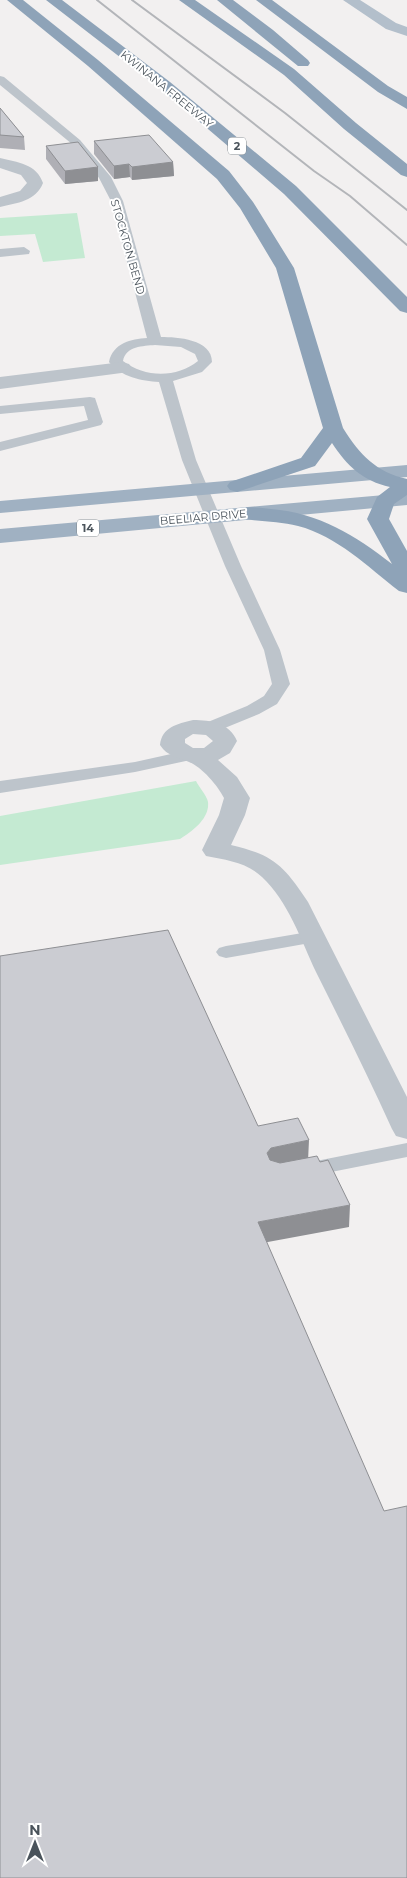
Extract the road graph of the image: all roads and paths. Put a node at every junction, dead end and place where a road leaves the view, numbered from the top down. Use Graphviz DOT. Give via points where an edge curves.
graph roads {
  1 [pos="14,0"];
  2 [pos="52,0"];
  3 [pos="186,0"];
  4 [pos="224,0"];
  5 [pos="263,0"];
  6 [pos="350,0"];
  7 [pos="407,32"];
  8 [pos="316,74"];
  9 [pos="0,79"];
  10 [pos="407,104"];
  11 [pos="0,164"];
  12 [pos="407,172"];
  13 [pos="0,202"];
  14 [pos="24,251"];
  15 [pos="0,253"];
  16 [pos="407,308"];
  17 [pos="155,340"];
  18 [pos="122,368"];
  19 [pos="165,377"];
  20 [pos="0,383"];
  21 [pos="0,410"];
  22 [pos="333,428"];
  23 [pos="0,447"];
  24 [pos="370,474"];
  25 [pos="407,485"];
  26 [pos="237,486"];
  27 [pos="384,501"];
  28 [pos="0,507"];
  29 [pos="248,513"];
  30 [pos="0,536"];
  31 [pos="407,570"];
  32 [pos="407,586"];
  33 [pos="202,745"];
  34 [pos="0,787"];
  35 [pos="314,937"];
  36 [pos="226,952"];
  37 [pos="407,1129"];
  38 [pos="407,1150"];
  39 [pos="288,1174"];
  1 -- 22 [label="highway" via="223,175 241,198 285,268"];
  2 -- 16 [label="highway, KWINANA FREEWAY / 2" via="165,85 290,190"];
  3 -- 12 [label="highway" via="289,72"];
  4 -- 8 [label="highway"];
  5 -- 10 [label="highway"];
  6 -- 7 [label="main road" via="391,26"];
  9 -- 17 [label="lane, STOCKTON BEND" via="76,142 105,177 117,201"];
  11 -- 13 [label="street" via="24,170 34,176 35,183 30,192"];
  14 -- 15 [label="lane"];
  17 -- 18 [label="lane" via="120,351 116,362"];
  17 -- 19 [label="lane" via="187,344 201,350 205,356 205,362 191,372"];
  18 -- 19 [label="lane" via="140,375"];
  18 -- 20 [label="street"];
  19 -- 33 [label="lane" via="189,460 272,650 281,684 271,700"];
  21 -- 23 [label="lane" via="90,401 96,422"];
  22 -- 24 [label="highway" via="358,466"];
  22 -- 26 [label="highway" via="308,462"];
  24 -- 25 [label="highway"];
  24 -- 26 [label="highway"];
  25 -- 27 [label="highway, BEELIAR DRIVE / 14"];
  26 -- 28 [label="highway"];
  27 -- 29 [label="highway, BEELIAR DRIVE / 14"];
  27 -- 31 [label="highway" via="378,518"];
  29 -- 30 [label="highway, BEELIAR DRIVE / 14"];
  29 -- 32 [label="highway" via="291,517 317,525 352,545"];
  33 -- 34 [label="lane" via="135,767"];
  33 -- 35 [label="street" via="237,798 215,850 246,856 272,871"];
  35 -- 36 [label="lane"];
  35 -- 37 [label="street"];
  38 -- 39 [label="lane"];
}
